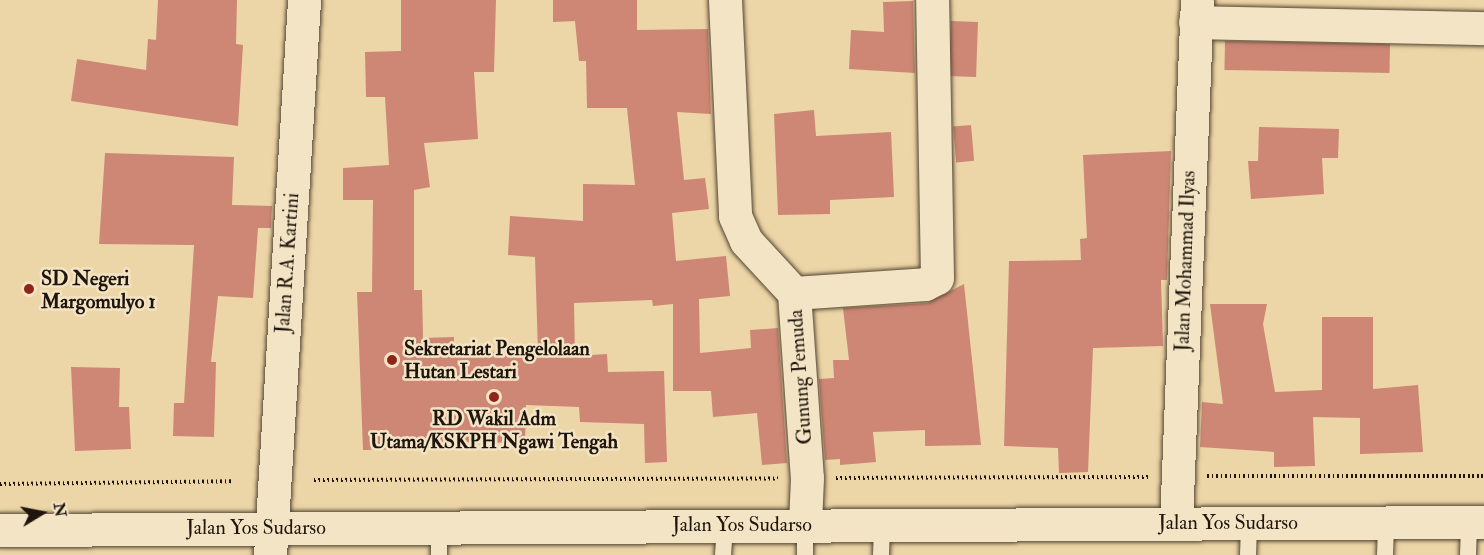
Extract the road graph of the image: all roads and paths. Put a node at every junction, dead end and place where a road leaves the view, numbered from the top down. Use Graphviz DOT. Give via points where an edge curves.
graph roads {
  1 [pos="304,0"];
  2 [pos="725,0"];
  3 [pos="932,0"];
  4 [pos="1196,11"];
  5 [pos="1484,28"];
  6 [pos="794,293"];
  7 [pos="1197,476"];
  8 [pos="1484,476"];
  9 [pos="1157,477"];
  10 [pos="782,478"];
  11 [pos="832,478"];
  12 [pos="314,480"];
  13 [pos="232,481"];
  14 [pos="0,484"];
  15 [pos="1176,522"];
  16 [pos="1249,522"];
  17 [pos="1386,522"];
  18 [pos="1476,522"];
  19 [pos="0,530"];
  20 [pos="805,539"];
  21 [pos="881,539"];
  22 [pos="439,540"];
  23 [pos="724,540"];
  24 [pos="271,541"];
  25 [pos="1248,555"];
  26 [pos="1385,555"];
  27 [pos="1468,555"];
  1 -- 24 [label="street, Jalan R.A. Kartini"];
  2 -- 6 [label="street, Gunung Pemuda" via="735,216 746,241"];
  3 -- 6 [label="street" via="938,278 925,284"];
  4 -- 5 [label="street"];
  4 -- 15 [label="street, Jalan Mohammad Ilyas"];
  6 -- 20 [label="street, Gunung Pemuda" via="807,478"];
  7 -- 8 [label="path"];
  9 -- 11 [label="path"];
  10 -- 12 [label="path"];
  13 -- 14 [label="path"];
  15 -- 16 [label="street, Jalan Yos Sudarso"];
  15 -- 21 [label="street, Jalan Yos Sudarso"];
  16 -- 17 [label="street, Jalan Yos Sudarso"];
  16 -- 25 [label="lane"];
  17 -- 18 [label="street, Jalan Yos Sudarso"];
  17 -- 26 [label="lane"];
  18 -- 27 [label="lane"];
  19 -- 24 [label="street, Jalan Yos Sudarso"];
  20 -- 21 [label="street, Jalan Yos Sudarso"];
  20 -- 23 [label="street, Jalan Yos Sudarso"];
  22 -- 23 [label="street, Jalan Yos Sudarso"];
  22 -- 24 [label="street, Jalan Yos Sudarso"];
}
